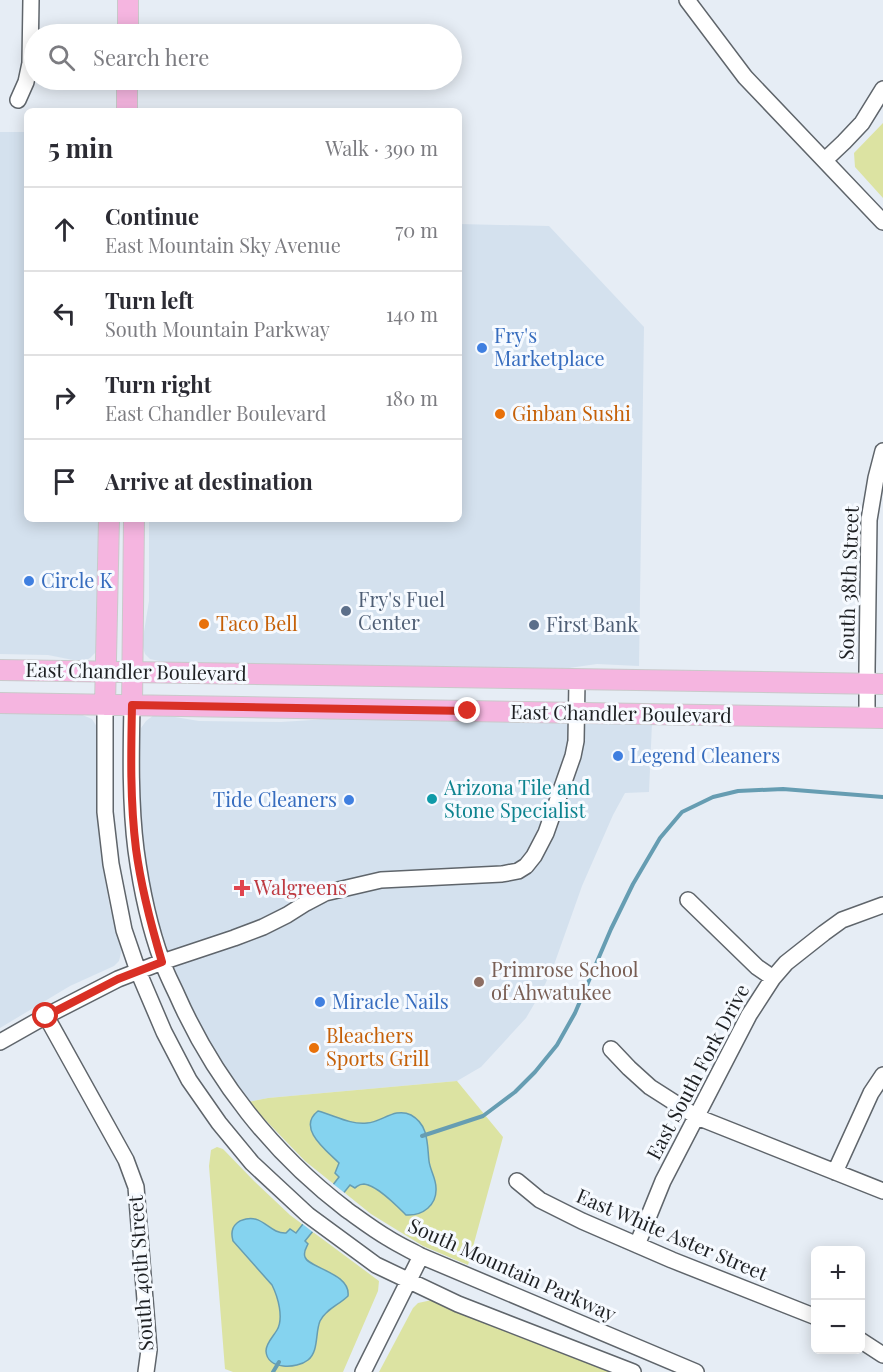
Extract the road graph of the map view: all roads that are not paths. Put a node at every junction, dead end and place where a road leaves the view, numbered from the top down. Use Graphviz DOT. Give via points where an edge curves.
graph roads {
  1 [pos="31,0"];
  2 [pos="128,0"];
  3 [pos="687,0"];
  4 [pos="31,24"];
  5 [pos="128,24"];
  6 [pos="24,86"];
  7 [pos="883,89"];
  8 [pos="127,90"];
  9 [pos="18,100"];
  10 [pos="127,108"];
  11 [pos="825,159"];
  12 [pos="883,222"];
  13 [pos="883,451"];
  14 [pos="109,522"];
  15 [pos="134,522"];
  16 [pos="0,670"];
  17 [pos="106,671"];
  18 [pos="132,672"];
  19 [pos="577,680"];
  20 [pos="875,684"];
  21 [pos="0,703"];
  22 [pos="105,705"];
  23 [pos="132,705"];
  24 [pos="576,714"];
  25 [pos="875,718"];
  26 [pos="688,900"];
  27 [pos="883,904"];
  28 [pos="150,966"];
  29 [pos="773,978"];
  30 [pos="46,1016"];
  31 [pos="0,1042"];
  32 [pos="611,1049"];
  33 [pos="883,1075"];
  34 [pos="697,1117"];
  35 [pos="835,1172"];
  36 [pos="517,1182"];
  37 [pos="883,1191"];
  38 [pos="637,1245"];
  39 [pos="421,1256"];
  40 [pos="408,1281"];
  41 [pos="811,1315"];
  42 [pos="603,1333"];
  43 [pos="865,1343"];
  44 [pos="883,1355"];
  45 [pos="593,1356"];
  46 [pos="146,1372"];
  47 [pos="363,1372"];
  48 [pos="633,1372"];
  49 [pos="696,1372"];
  1 -- 4 [label="street"];
  2 -- 5 [label="main road"];
  3 -- 11 [label="street" via="745,77"];
  6 -- 9 [label="street"];
  7 -- 11 [label="street" via="861,123"];
  8 -- 10 [label="main road"];
  11 -- 12 [label="street"];
  13 -- 20 [label="street, South 38th Street" via="869,520"];
  14 -- 17 [label="main road"];
  15 -- 18 [label="main road"];
  16 -- 17 [label="main road, East Chandler Boulevard"];
  17 -- 18 [label="main road, East Chandler Boulevard"];
  17 -- 22 [label="main road"];
  18 -- 19 [label="main road, East Chandler Boulevard"];
  18 -- 23 [label="main road"];
  19 -- 20 [label="main road, East Chandler Boulevard"];
  19 -- 24 [label="street"];
  20 -- 25 [label="street, South 38th Street"];
  21 -- 22 [label="main road, East Chandler Boulevard"];
  22 -- 23 [label="main road, East Chandler Boulevard"];
  22 -- 28 [label="street, South Mountain Parkway" via="108,842 115,888 124,930"];
  23 -- 24 [label="main road, East Chandler Boulevard"];
  23 -- 28 [label="street, South Mountain Parkway" via="136,850 149,919"];
  24 -- 25 [label="main road, East Chandler Boulevard"];
  24 -- 28 [label="street" via="571,764 546,833 534,856 518,871 381,880 343,888 325,893 263,927"];
  26 -- 29 [label="street"];
  27 -- 29 [label="street, East South Fork Drive" via="842,920 786,963"];
  28 -- 30 [label="street"];
  28 -- 39 [label="street, South Mountain Parkway" via="208,1057 269,1139 338,1203 387,1238"];
  28 -- 40 [label="street, South Mountain Parkway" via="164,1032 189,1080 219,1123 252,1163 308,1215 376,1265"];
  29 -- 34 [label="street, East South Fork Drive" via="749,1014"];
  30 -- 31 [label="street"];
  30 -- 46 [label="street, South 40th Street" via="126,1160 136,1187 149,1350"];
  32 -- 34 [label="street" via="650,1087"];
  33 -- 35 [label="street"];
  34 -- 35 [label="street"];
  34 -- 38 [label="street, East South Fork Drive" via="663,1180"];
  35 -- 37 [label="street"];
  36 -- 38 [label="street, East White Aster Street" via="540,1200"];
  38 -- 41 [label="street, East White Aster Street"];
  39 -- 40 [label="street"];
  39 -- 42 [label="street, South Mountain Parkway"];
  40 -- 45 [label="street, South Mountain Parkway"];
  40 -- 47 [label="street"];
  42 -- 45 [label="street"];
  42 -- 49 [label="street, South Mountain Parkway"];
  43 -- 44 [label="street"];
  45 -- 48 [label="street, South Mountain Parkway"];
}
